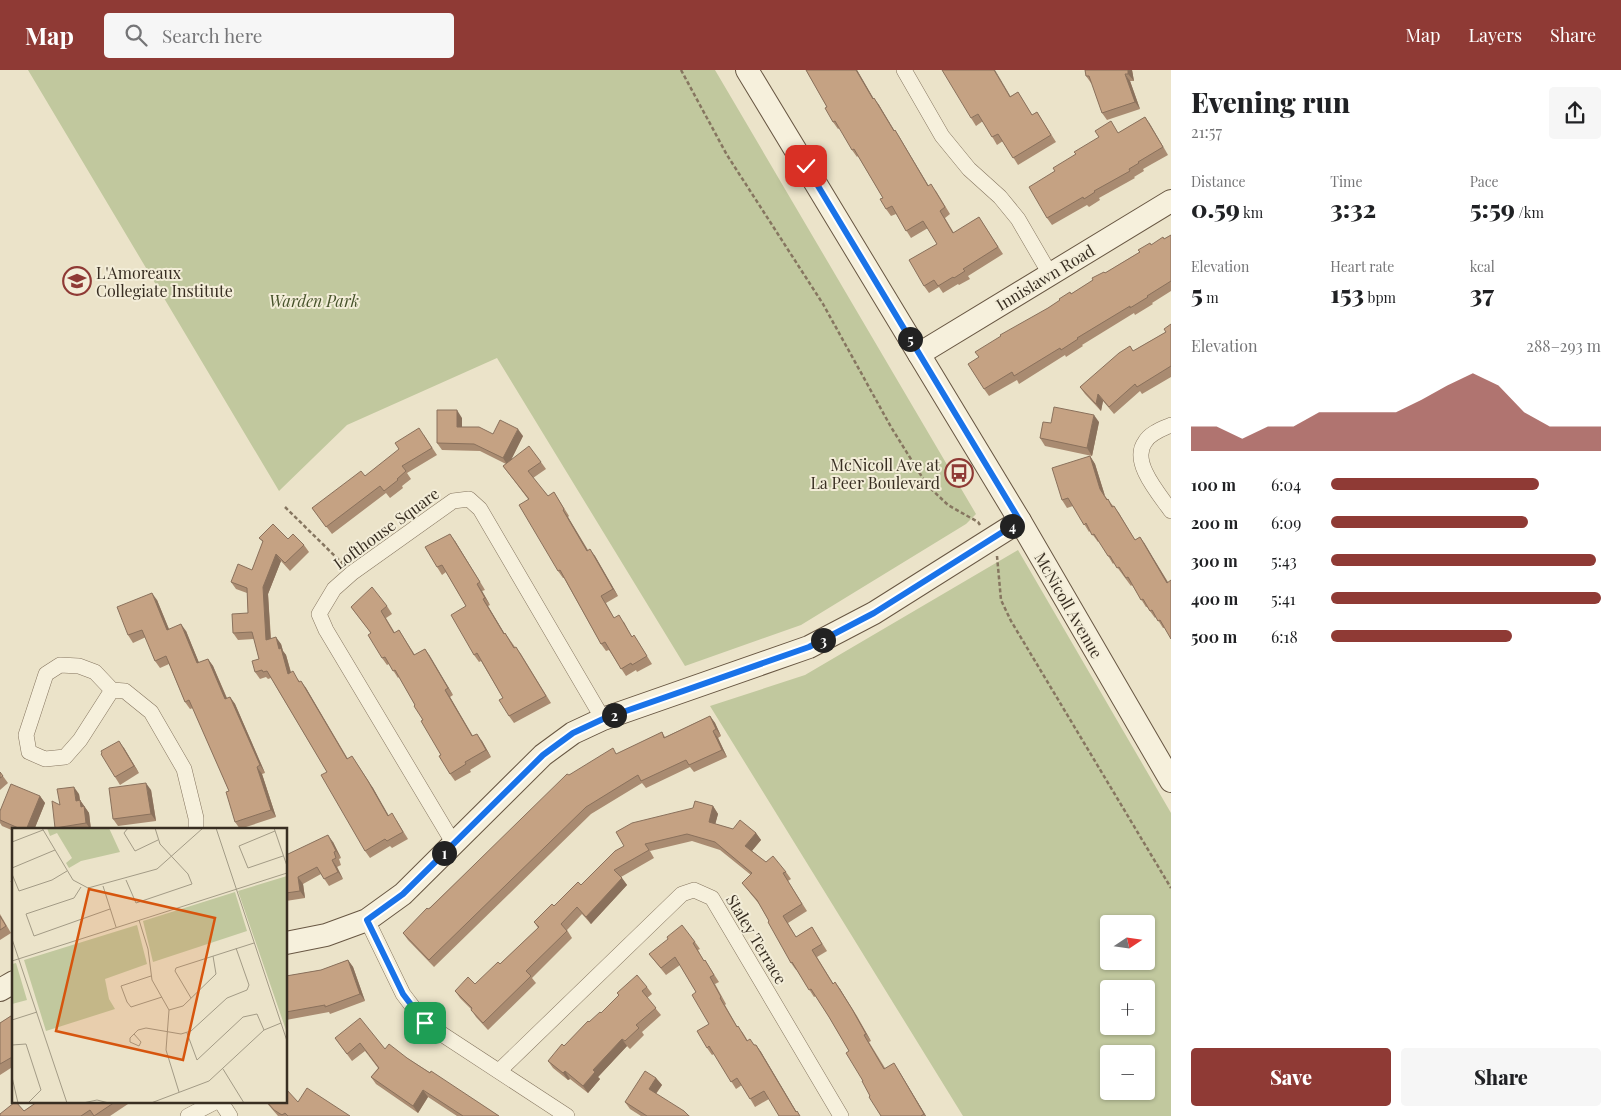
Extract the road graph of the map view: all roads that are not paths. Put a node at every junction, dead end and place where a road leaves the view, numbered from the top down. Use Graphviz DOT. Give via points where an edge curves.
graph roads {
  1 [pos="748,70"];
  2 [pos="904,70"];
  3 [pos="1171,201"];
  4 [pos="1050,274"];
  5 [pos="918,354"];
  6 [pos="1171,425"];
  7 [pos="1171,511"];
  8 [pos="1020,521"];
  9 [pos="112,690"];
  10 [pos="603,719"];
  11 [pos="1171,781"];
  12 [pos="196,828"];
  13 [pos="454,844"];
  14 [pos="367,920"];
  15 [pos="288,943"];
  16 [pos="12,983"];
  17 [pos="0,990"];
  18 [pos="499,1071"];
  19 [pos="211,1104"];
  20 [pos="222,1104"];
  21 [pos="188,1116"];
  22 [pos="230,1116"];
  23 [pos="567,1116"];
  24 [pos="841,1116"];
  1 -- 5 [label="street, McNicoll Avenue"];
  2 -- 4 [label="street" via="942,136 1018,219"];
  3 -- 4 [label="street, Innislawn Road"];
  4 -- 5 [label="street, Innislawn Road"];
  5 -- 8 [label="street, McNicoll Avenue"];
  6 -- 7 [label="street" via="1144,442 1141,452 1147,477"];
  8 -- 10 [label="street" via="874,613 809,647"];
  8 -- 11 [label="street, McNicoll Avenue"];
  9 -- 9 [label="street" via="95,672 79,666 60,664 46,674 26,735 29,752 45,759 65,757 80,740"];
  9 -- 12 [label="street" via="126,691 151,712 184,770"];
  10 -- 13 [label="street" via="573,733 543,755"];
  10 -- 13 [label="street, Lofthouse Square" via="480,509 469,500 454,501 352,572 334,589 319,614"];
  13 -- 14 [label="street" via="403,894"];
  14 -- 15 [label="street"];
  14 -- 18 [label="street" via="403,994 425,1023"];
  16 -- 17 [label="street"];
  18 -- 23 [label="street"];
  18 -- 24 [label="street, Staley Terrace" via="682,894 694,890 712,898"];
  19 -- 21 [label="street"];
  20 -- 22 [label="street"];
}
